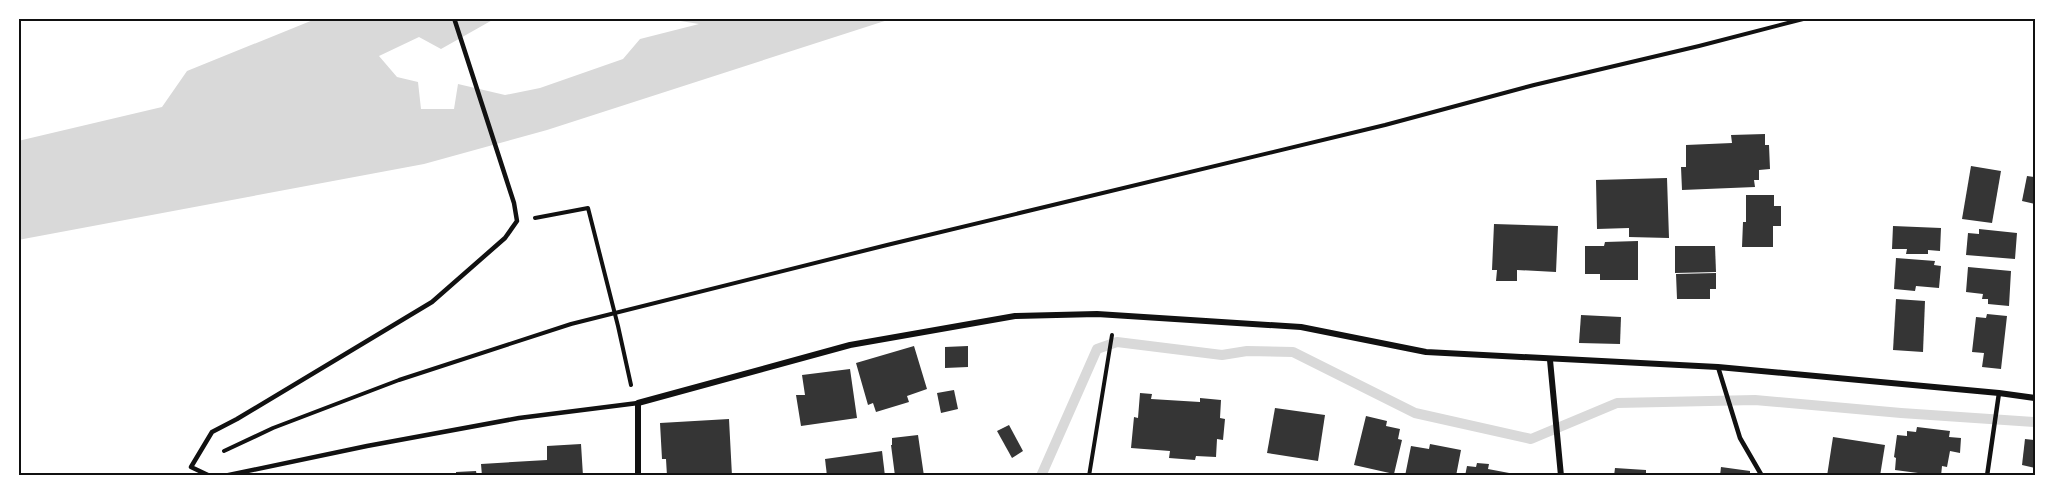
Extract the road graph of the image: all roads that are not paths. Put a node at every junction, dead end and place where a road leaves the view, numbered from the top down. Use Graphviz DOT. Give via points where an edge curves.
graph roads {
  1 [pos="453,18"];
  2 [pos="1550,360"];
  3 [pos="1718,367"];
  4 [pos="1999,393"];
  5 [pos="2035,398"];
  6 [pos="638,403"];
  7 [pos="210,476"];
  8 [pos="224,476"];
  9 [pos="638,476"];
  10 [pos="1561,476"];
  11 [pos="1762,476"];
  12 [pos="1987,476"];
  1 -- 7 [label="lane" via="517,221 505,238 432,302 212,432 191,467"];
  2 -- 3 [label="street"];
  2 -- 6 [label="street" via="1426,352 1301,327 1097,314 1016,316 850,345"];
  2 -- 10 [label="street"];
  3 -- 4 [label="street"];
  3 -- 11 [label="lane" via="1740,438"];
  4 -- 5 [label="street"];
  4 -- 12 [label="lane"];
  6 -- 8 [label="lane" via="519,418"];
  6 -- 9 [label="street"];
}
